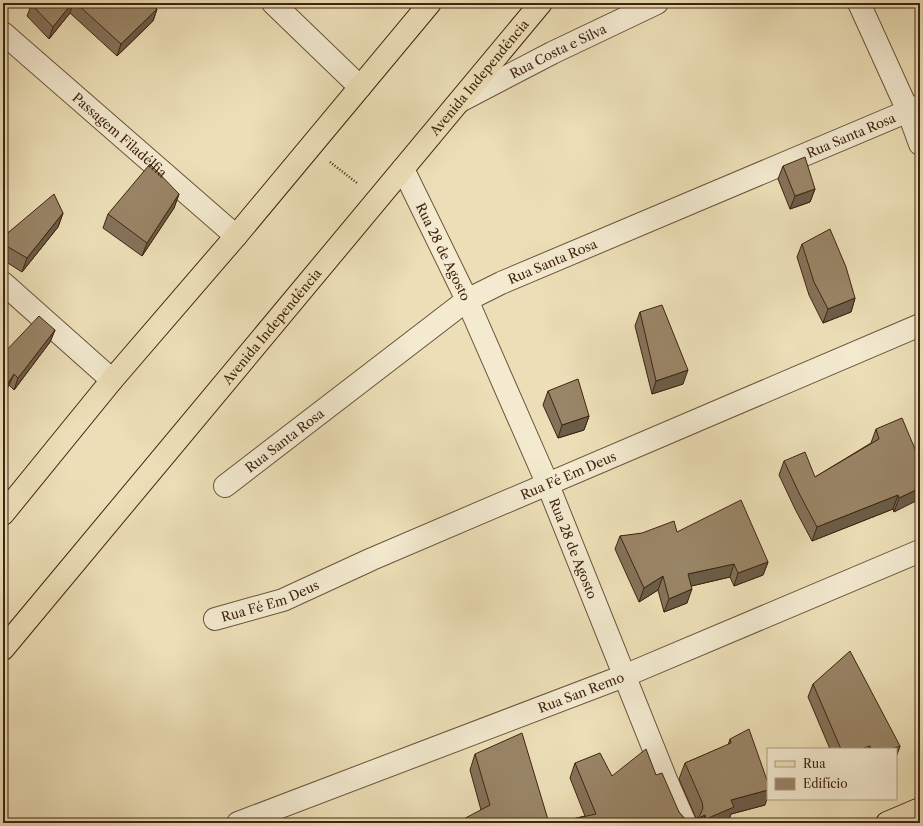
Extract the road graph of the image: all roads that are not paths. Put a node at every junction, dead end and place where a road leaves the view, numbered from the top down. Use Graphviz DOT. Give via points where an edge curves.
graph roads {
  1 [pos="273,3"];
  2 [pos="430,3"];
  3 [pos="541,3"];
  4 [pos="657,3"];
  5 [pos="860,3"];
  6 [pos="3,33"];
  7 [pos="360,87"];
  8 [pos="460,101"];
  9 [pos="914,109"];
  10 [pos="920,144"];
  11 [pos="403,169"];
  12 [pos="236,236"];
  13 [pos="3,283"];
  14 [pos="467,300"];
  15 [pos="920,325"];
  16 [pos="112,380"];
  17 [pos="548,485"];
  18 [pos="225,486"];
  19 [pos="3,514"];
  20 [pos="920,551"];
  21 [pos="216,619"];
  22 [pos="3,650"];
  23 [pos="624,676"];
  24 [pos="920,809"];
  25 [pos="238,823"];
  26 [pos="685,823"];
  27 [pos="887,823"];
  1 -- 7 [label="street"];
  2 -- 7 [label="main road"];
  3 -- 8 [label="main road, Avenida Independência"];
  4 -- 8 [label="street, Rua Costa e Silva"];
  5 -- 9 [label="street"];
  6 -- 12 [label="street, Passagem Filadélfia"];
  7 -- 12 [label="main road"];
  8 -- 11 [label="main road, Avenida Independência"];
  9 -- 10 [label="street"];
  9 -- 14 [label="street, Rua Santa Rosa" via="501,283"];
  11 -- 14 [label="street, Rua 28 de Agosto"];
  11 -- 22 [label="main road, Avenida Independência"];
  12 -- 16 [label="main road"];
  13 -- 16 [label="street"];
  14 -- 17 [label="street, Rua 28 de Agosto"];
  14 -- 18 [label="street, Rua Santa Rosa"];
  15 -- 17 [label="street, Rua Fé Em Deus"];
  16 -- 19 [label="main road"];
  17 -- 21 [label="street, Rua Fé Em Deus" via="372,559 283,600"];
  17 -- 23 [label="street, Rua 28 de Agosto"];
  20 -- 23 [label="street, Rua San Remo"];
  23 -- 25 [label="street, Rua San Remo"];
  23 -- 26 [label="street, Rua 28 de Agosto"];
  24 -- 27 [label="main road"];
}
